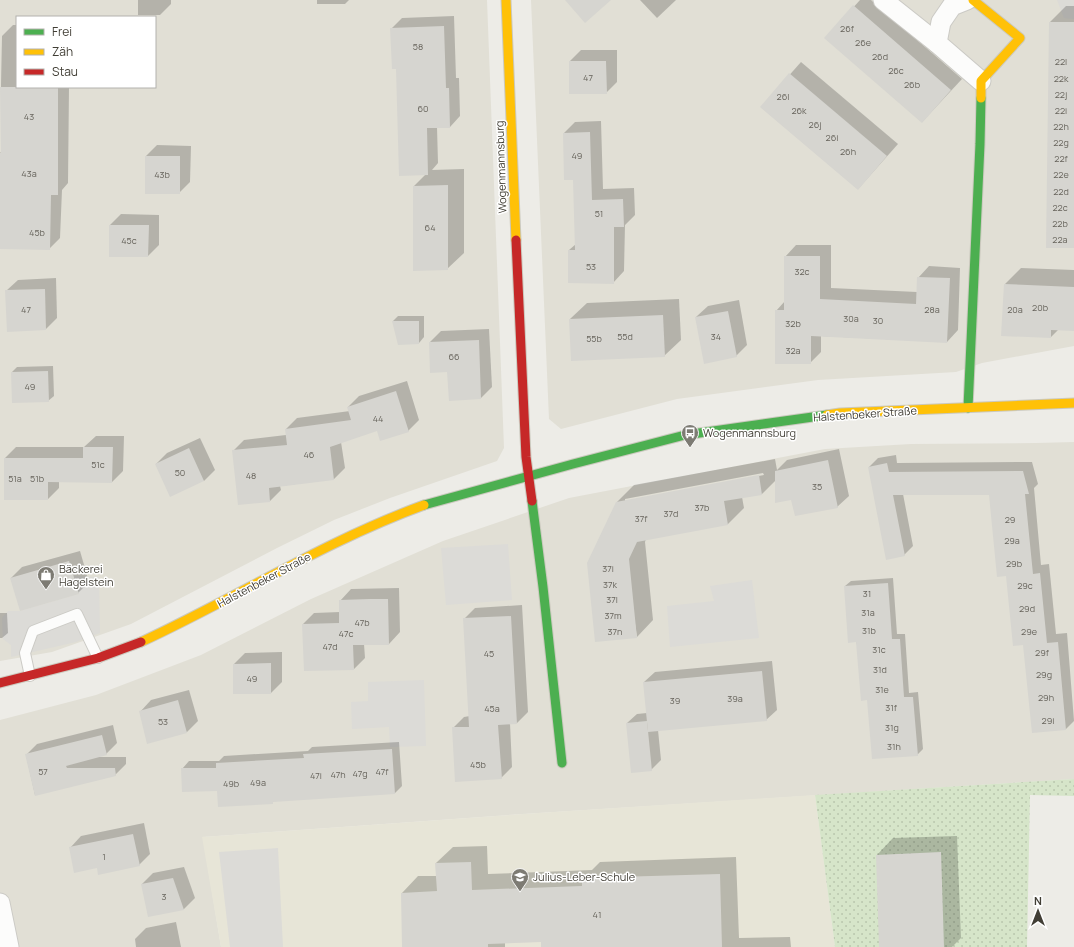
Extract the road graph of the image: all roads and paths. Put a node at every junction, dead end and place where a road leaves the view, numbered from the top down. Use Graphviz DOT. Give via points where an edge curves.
graph roads {
  1 [pos="506,0"];
  2 [pos="883,0"];
  3 [pos="967,0"];
  4 [pos="973,0"];
  5 [pos="937,43"];
  6 [pos="981,81"];
  7 [pos="1074,403"];
  8 [pos="968,408"];
  9 [pos="528,476"];
  10 [pos="98,658"];
  11 [pos="30,676"];
  12 [pos="0,683"];
  13 [pos="562,762"];
  14 [pos="0,903"];
  15 [pos="10,947"];
  1 -- 9 [label="street, Wogenmannsburg" via="519,328"];
  2 -- 5 [label="street"];
  3 -- 5 [label="street" via="952,6 941,22"];
  4 -- 6 [label="street" via="1020,38"];
  5 -- 6 [label="street"];
  6 -- 8 [label="street"];
  7 -- 8 [label="street, Halstenbeker Straße"];
  8 -- 9 [label="street, Halstenbeker Straße" via="840,413 686,435"];
  9 -- 10 [label="street, Halstenbeker Straße" via="436,501 389,518 337,542 186,621"];
  9 -- 13 [label="street"];
  10 -- 11 [label="street, Halstenbeker Straße"];
  10 -- 11 [label="lane" via="77,614 32,631 25,654"];
  11 -- 12 [label="street, Halstenbeker Straße"];
  14 -- 15 [label="street"];
}
